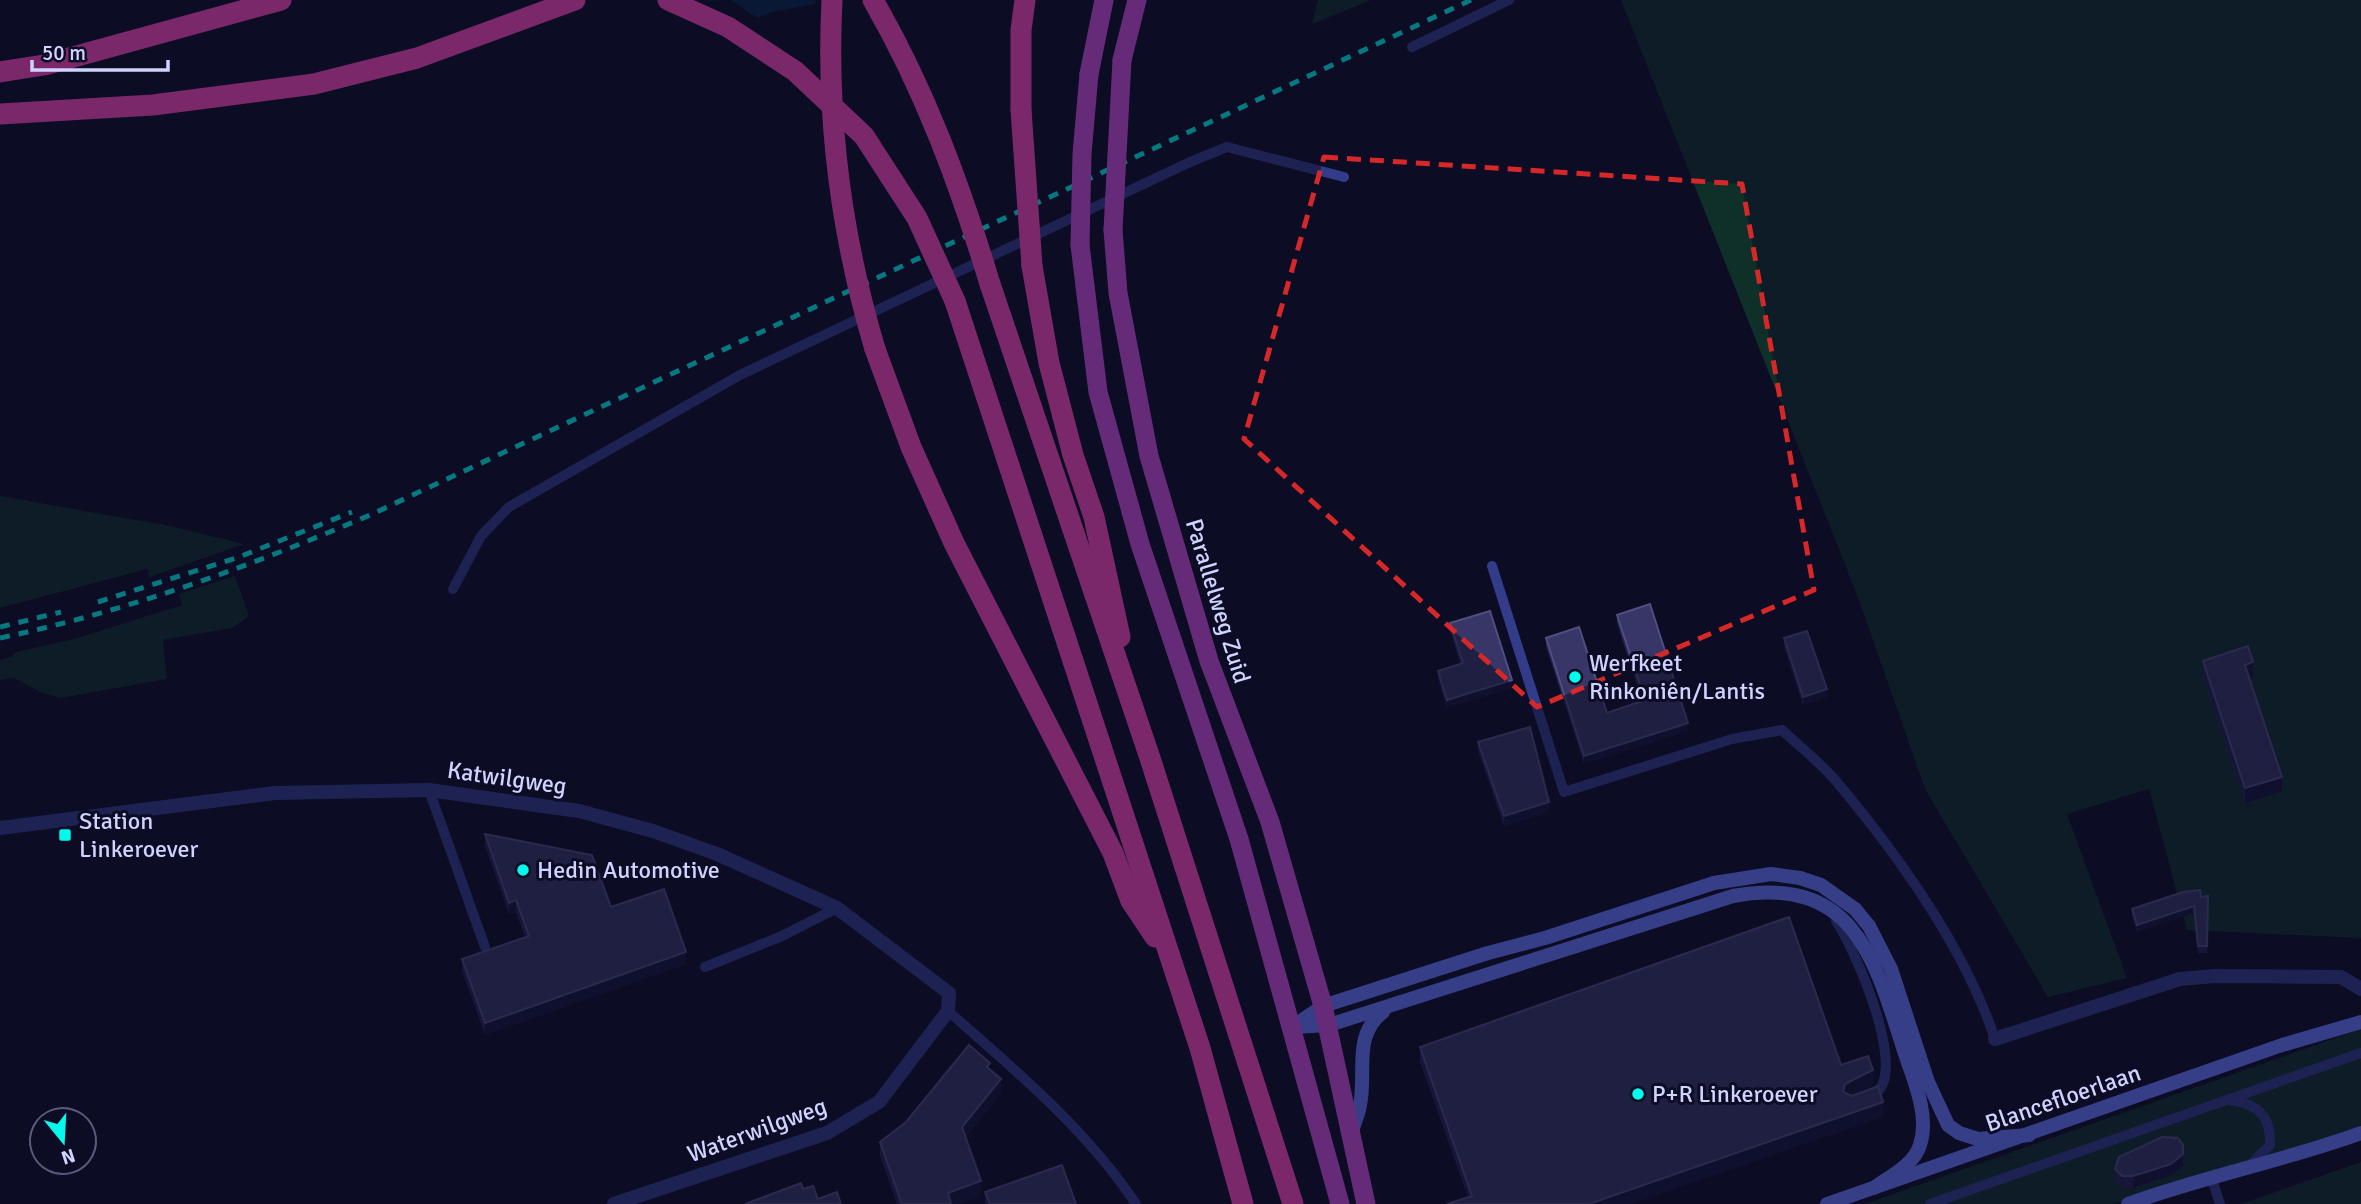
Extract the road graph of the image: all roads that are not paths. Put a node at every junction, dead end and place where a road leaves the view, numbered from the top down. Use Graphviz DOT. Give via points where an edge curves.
graph roads {
  1 [pos="281,0"];
  2 [pos="575,0"];
  3 [pos="668,0"];
  4 [pos="832,0"];
  5 [pos="873,0"];
  6 [pos="1025,0"];
  7 [pos="1104,0"];
  8 [pos="1137,0"];
  9 [pos="1509,0"];
  10 [pos="1412,47"];
  11 [pos="0,72"];
  12 [pos="0,114"];
  13 [pos="1344,177"];
  14 [pos="1492,566"];
  15 [pos="453,589"];
  16 [pos="1150,758"];
  17 [pos="429,790"];
  18 [pos="0,828"];
  19 [pos="837,908"];
  20 [pos="1827,909"];
  21 [pos="485,947"];
  22 [pos="1171,960"];
  23 [pos="705,967"];
  24 [pos="2361,989"];
  25 [pos="1323,1006"];
  26 [pos="1390,1006"];
  27 [pos="949,1008"];
  28 [pos="2361,1022"];
  29 [pos="1329,1025"];
  30 [pos="1292,1027"];
  31 [pos="1995,1039"];
  32 [pos="2361,1053"];
  33 [pos="2226,1100"];
  34 [pos="1858,1101"];
  35 [pos="1352,1132"];
  36 [pos="2361,1133"];
  37 [pos="2029,1135"];
  38 [pos="2246,1168"];
  39 [pos="2211,1176"];
  40 [pos="1874,1188"];
  41 [pos="614,1204"];
  42 [pos="1136,1204"];
  43 [pos="1243,1204"];
  44 [pos="1293,1204"];
  45 [pos="1340,1204"];
  46 [pos="1366,1204"];
  47 [pos="1827,1204"];
  48 [pos="1930,1204"];
  49 [pos="2128,1204"];
  50 [pos="2220,1204"];
  1 -- 11 [label="highway" via="44,65"];
  2 -- 12 [label="highway" via="417,58 314,84 153,105"];
  3 -- 22 [label="highway, bridge" via="728,27 795,71 864,136 918,218 956,301"];
  4 -- 22 [label="highway, bridge" via="829,67 835,159 848,243 875,349 911,447 954,543 1113,853 1131,901"];
  5 -- 16 [label="highway, bridge" via="932,116 965,203"];
  6 -- 16 [label="highway, bridge" via="1021,110 1032,266 1049,363 1094,517"];
  7 -- 30 [label="highway, bridge" via="1082,154 1080,245 1098,392 1140,544 1239,839"];
  8 -- 25 [label="highway, Parallelweg Zuid, bridge" via="1122,60 1113,230 1118,293 1149,456 1209,661 1270,822"];
  9 -- 10 [label="lane"];
  13 -- 15 [label="lane" via="1227,147 1190,162 740,374 509,507 481,536"];
  14 -- 31 [label="lane" via="1564,792 1732,739 1782,730 1835,780 1926,902 1980,994"];
  16 -- 44 [label="highway"];
  17 -- 18 [label="street, Katwilgweg" via="275,793"];
  17 -- 19 [label="street, Katwilgweg" via="579,811 653,831 716,853"];
  17 -- 21 [label="lane"];
  19 -- 23 [label="lane"];
  19 -- 27 [label="street, Katwilgweg" via="935,979 949,993"];
  20 -- 26 [label="main road" via="1790,894 1757,891 1733,896"];
  20 -- 34 [label="lane" via="1855,955 1888,1056 1880,1089"];
  20 -- 40 [label="main road" via="1861,938 1871,955 1920,1105 1920,1146 1905,1166"];
  22 -- 43 [label="highway"];
  24 -- 31 [label="street" via="2341,977 2180,979"];
  25 -- 29 [label="highway, Parallelweg Zuid"];
  25 -- 30 [label="main road"];
  25 -- 37 [label="main road" via="1714,883 1771,874 1800,878 1839,896 1875,936 1948,1125 1978,1139"];
  26 -- 29 [label="main road"];
  26 -- 35 [label="main road" via="1371,1021 1363,1042 1361,1104"];
  27 -- 41 [label="street, Waterwilgweg" via="879,1102 827,1133"];
  27 -- 42 [label="lane" via="1039,1091"];
  28 -- 37 [label="main road, Blancefloerlaan"];
  29 -- 30 [label="main road"];
  29 -- 35 [label="highway, Parallelweg Zuid"];
  30 -- 45 [label="highway"];
  32 -- 33 [label="lane"];
  33 -- 38 [label="lane" via="2257,1108 2270,1131 2270,1145"];
  33 -- 48 [label="lane"];
  35 -- 46 [label="highway, Parallelweg Zuid"];
  36 -- 38 [label="main road"];
  37 -- 40 [label="main road, Blancefloerlaan"];
  38 -- 39 [label="main road"];
  39 -- 49 [label="main road"];
  39 -- 50 [label="lane"];
  40 -- 47 [label="main road, Blancefloerlaan"];
}
